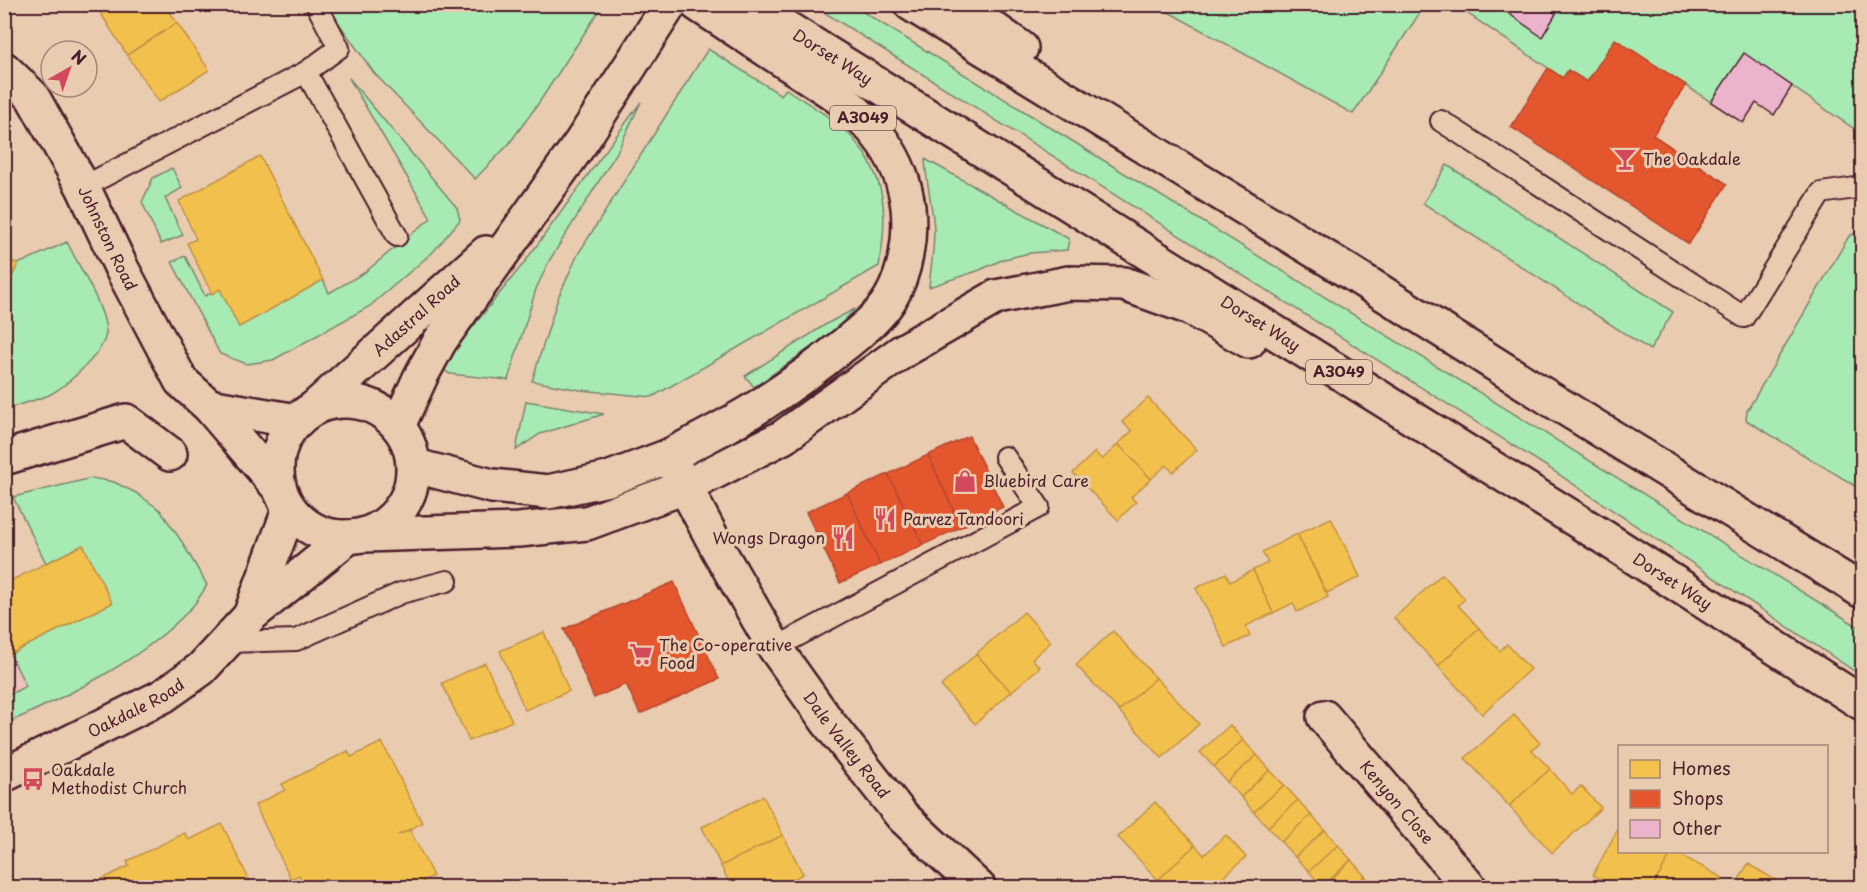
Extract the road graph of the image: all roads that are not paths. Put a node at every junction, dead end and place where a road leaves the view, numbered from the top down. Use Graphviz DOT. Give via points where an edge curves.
graph roads {
  1 [pos="316,4"];
  2 [pos="670,4"];
  3 [pos="697,4"];
  4 [pos="748,4"];
  5 [pos="911,4"];
  6 [pos="958,4"];
  7 [pos="805,57"];
  8 [pos="4,69"];
  9 [pos="306,72"];
  10 [pos="1440,121"];
  11 [pos="83,187"];
  12 [pos="1863,187"];
  13 [pos="520,226"];
  14 [pos="397,236"];
  15 [pos="1351,273"];
  16 [pos="209,406"];
  17 [pos="305,414"];
  18 [pos="398,426"];
  19 [pos="170,454"];
  20 [pos="669,456"];
  21 [pos="1005,457"];
  22 [pos="4,458"];
  23 [pos="416,466"];
  24 [pos="685,487"];
  25 [pos="284,498"];
  26 [pos="357,536"];
  27 [pos="1605,538"];
  28 [pos="447,580"];
  29 [pos="1863,591"];
  30 [pos="250,616"];
  31 [pos="225,642"];
  32 [pos="775,648"];
  33 [pos="1863,703"];
  34 [pos="1324,717"];
  35 [pos="4,775"];
  36 [pos="979,888"];
  37 [pos="1470,888"];
  1 -- 9 [label="lane" via="339,48"];
  2 -- 13 [label="main road, Adastral Road" via="582,141"];
  3 -- 7 [label="main road, A3049"];
  4 -- 7 [label="main road, Dorset Way / A3049"];
  5 -- 15 [label="main road"];
  6 -- 15 [label="main road"];
  7 -- 20 [label="main road, A3049" via="878,133 894,158 906,188 910,227 904,264 890,299 870,323 765,403"];
  7 -- 27 [label="main road, Dorset Way / A3049"];
  8 -- 11 [label="main road, Johnston Road" via="32,96"];
  9 -- 11 [label="lane"];
  9 -- 14 [label="lane"];
  10 -- 12 [label="lane" via="1744,316 1821,193"];
  11 -- 16 [label="main road, Johnston Road" via="181,381"];
  13 -- 17 [label="main road, Adastral Road"];
  13 -- 18 [label="main road, Adastral Road" via="440,341"];
  15 -- 29 [label="main road"];
  16 -- 17 [label="main road"];
  16 -- 25 [label="main road, Johnston Road"];
  17 -- 18 [label="main road" via="334,402 366,404"];
  17 -- 25 [label="main road" via="282,442 277,464"];
  18 -- 23 [label="main road"];
  19 -- 22 [label="main road" via="126,421"];
  20 -- 23 [label="main road" via="608,479 548,492 492,486"];
  20 -- 24 [label="main road, Dale Valley Road"];
  21 -- 32 [label="lane" via="1039,507"];
  23 -- 26 [label="main road" via="414,483 397,512"];
  24 -- 26 [label="main road" via="587,522 519,530"];
  24 -- 27 [label="main road, A3049" via="783,437 903,351 996,297 1070,283 1124,284 1188,307"];
  24 -- 32 [label="main road, Dale Valley Road"];
  25 -- 26 [label="main road" via="318,533"];
  25 -- 30 [label="main road, Oakdale Road"];
  26 -- 30 [label="main road, Oakdale Road"];
  27 -- 33 [label="main road, Dorset Way / A3049"];
  28 -- 31 [label="lane" via="401,593 296,640"];
  30 -- 31 [label="main road, Oakdale Road"];
  31 -- 35 [label="main road, Oakdale Road" via="201,669 163,696"];
  32 -- 36 [label="main road, Dale Valley Road" via="902,816"];
  34 -- 37 [label="main road, Kenyon Close"];
}
